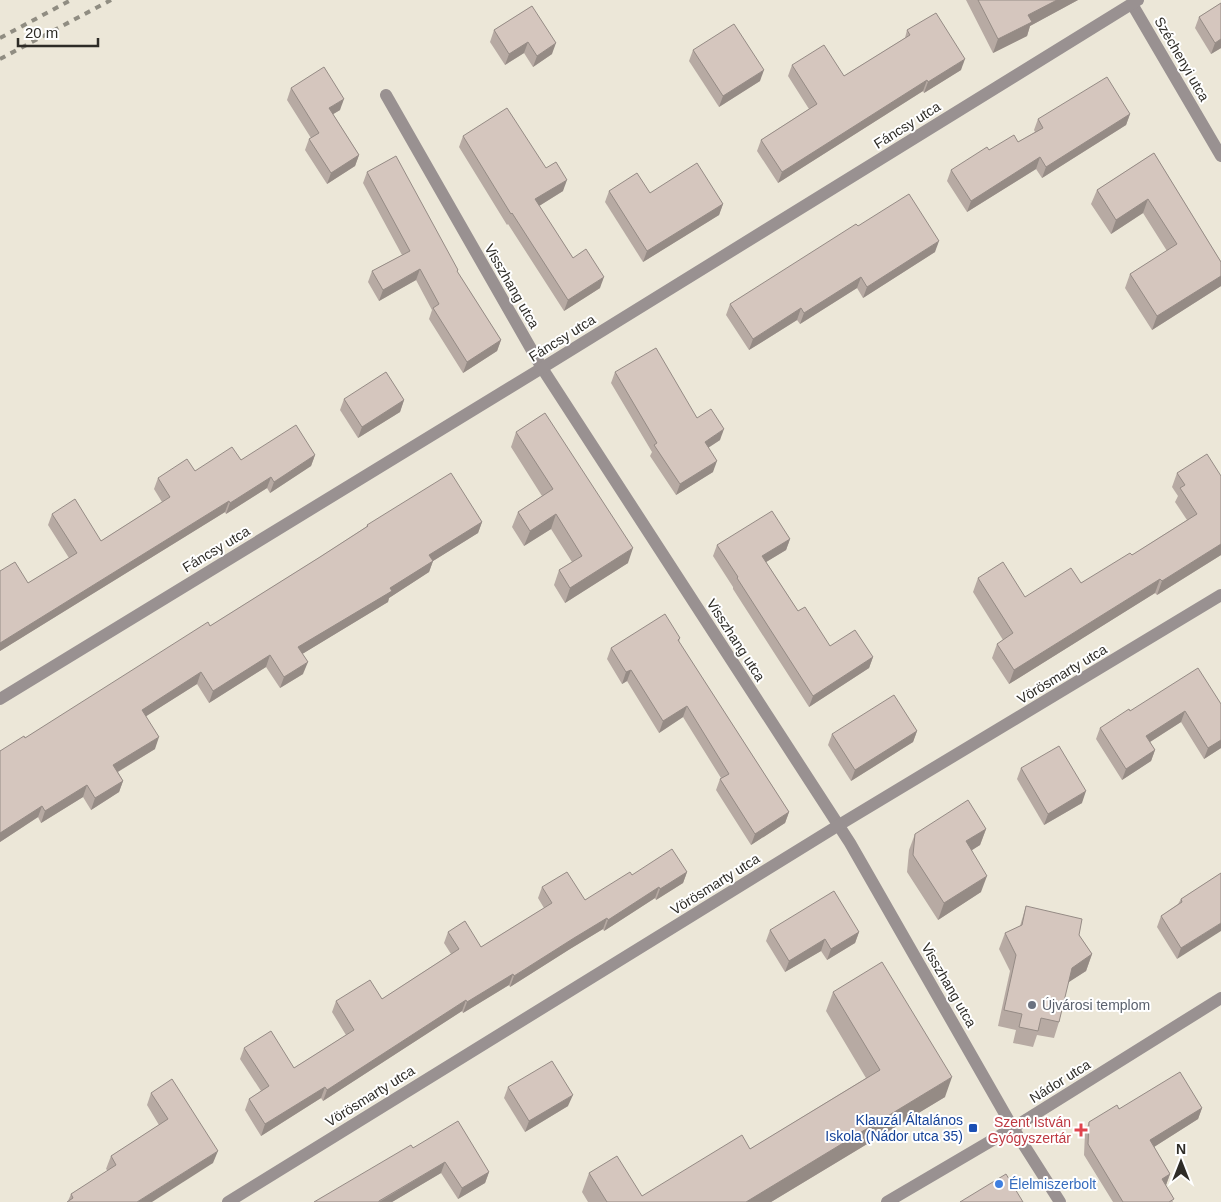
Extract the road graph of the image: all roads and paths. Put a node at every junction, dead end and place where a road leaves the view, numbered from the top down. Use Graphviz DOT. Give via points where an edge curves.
graph roads {
  1 [pos="1135,2"];
  2 [pos="386,95"];
  3 [pos="1221,156"];
  4 [pos="542,368"];
  5 [pos="1221,595"];
  6 [pos="0,699"];
  7 [pos="839,825"];
  8 [pos="1221,998"];
  9 [pos="1013,1128"];
  10 [pos="228,1202"];
  11 [pos="887,1202"];
  12 [pos="1060,1202"];
  1 -- 3 [label="street, Széchenyi utca"];
  1 -- 4 [label="street, Fáncsy utca"];
  2 -- 4 [label="street, Visszhang utca"];
  4 -- 6 [label="street, Fáncsy utca"];
  4 -- 7 [label="street, Visszhang utca"];
  5 -- 7 [label="street, Vörösmarty utca"];
  7 -- 9 [label="street, Visszhang utca"];
  7 -- 10 [label="street, Vörösmarty utca"];
  8 -- 9 [label="street, Nádor utca"];
  9 -- 11 [label="street, Nádor utca"];
  9 -- 12 [label="street, Visszhang utca"];
}
